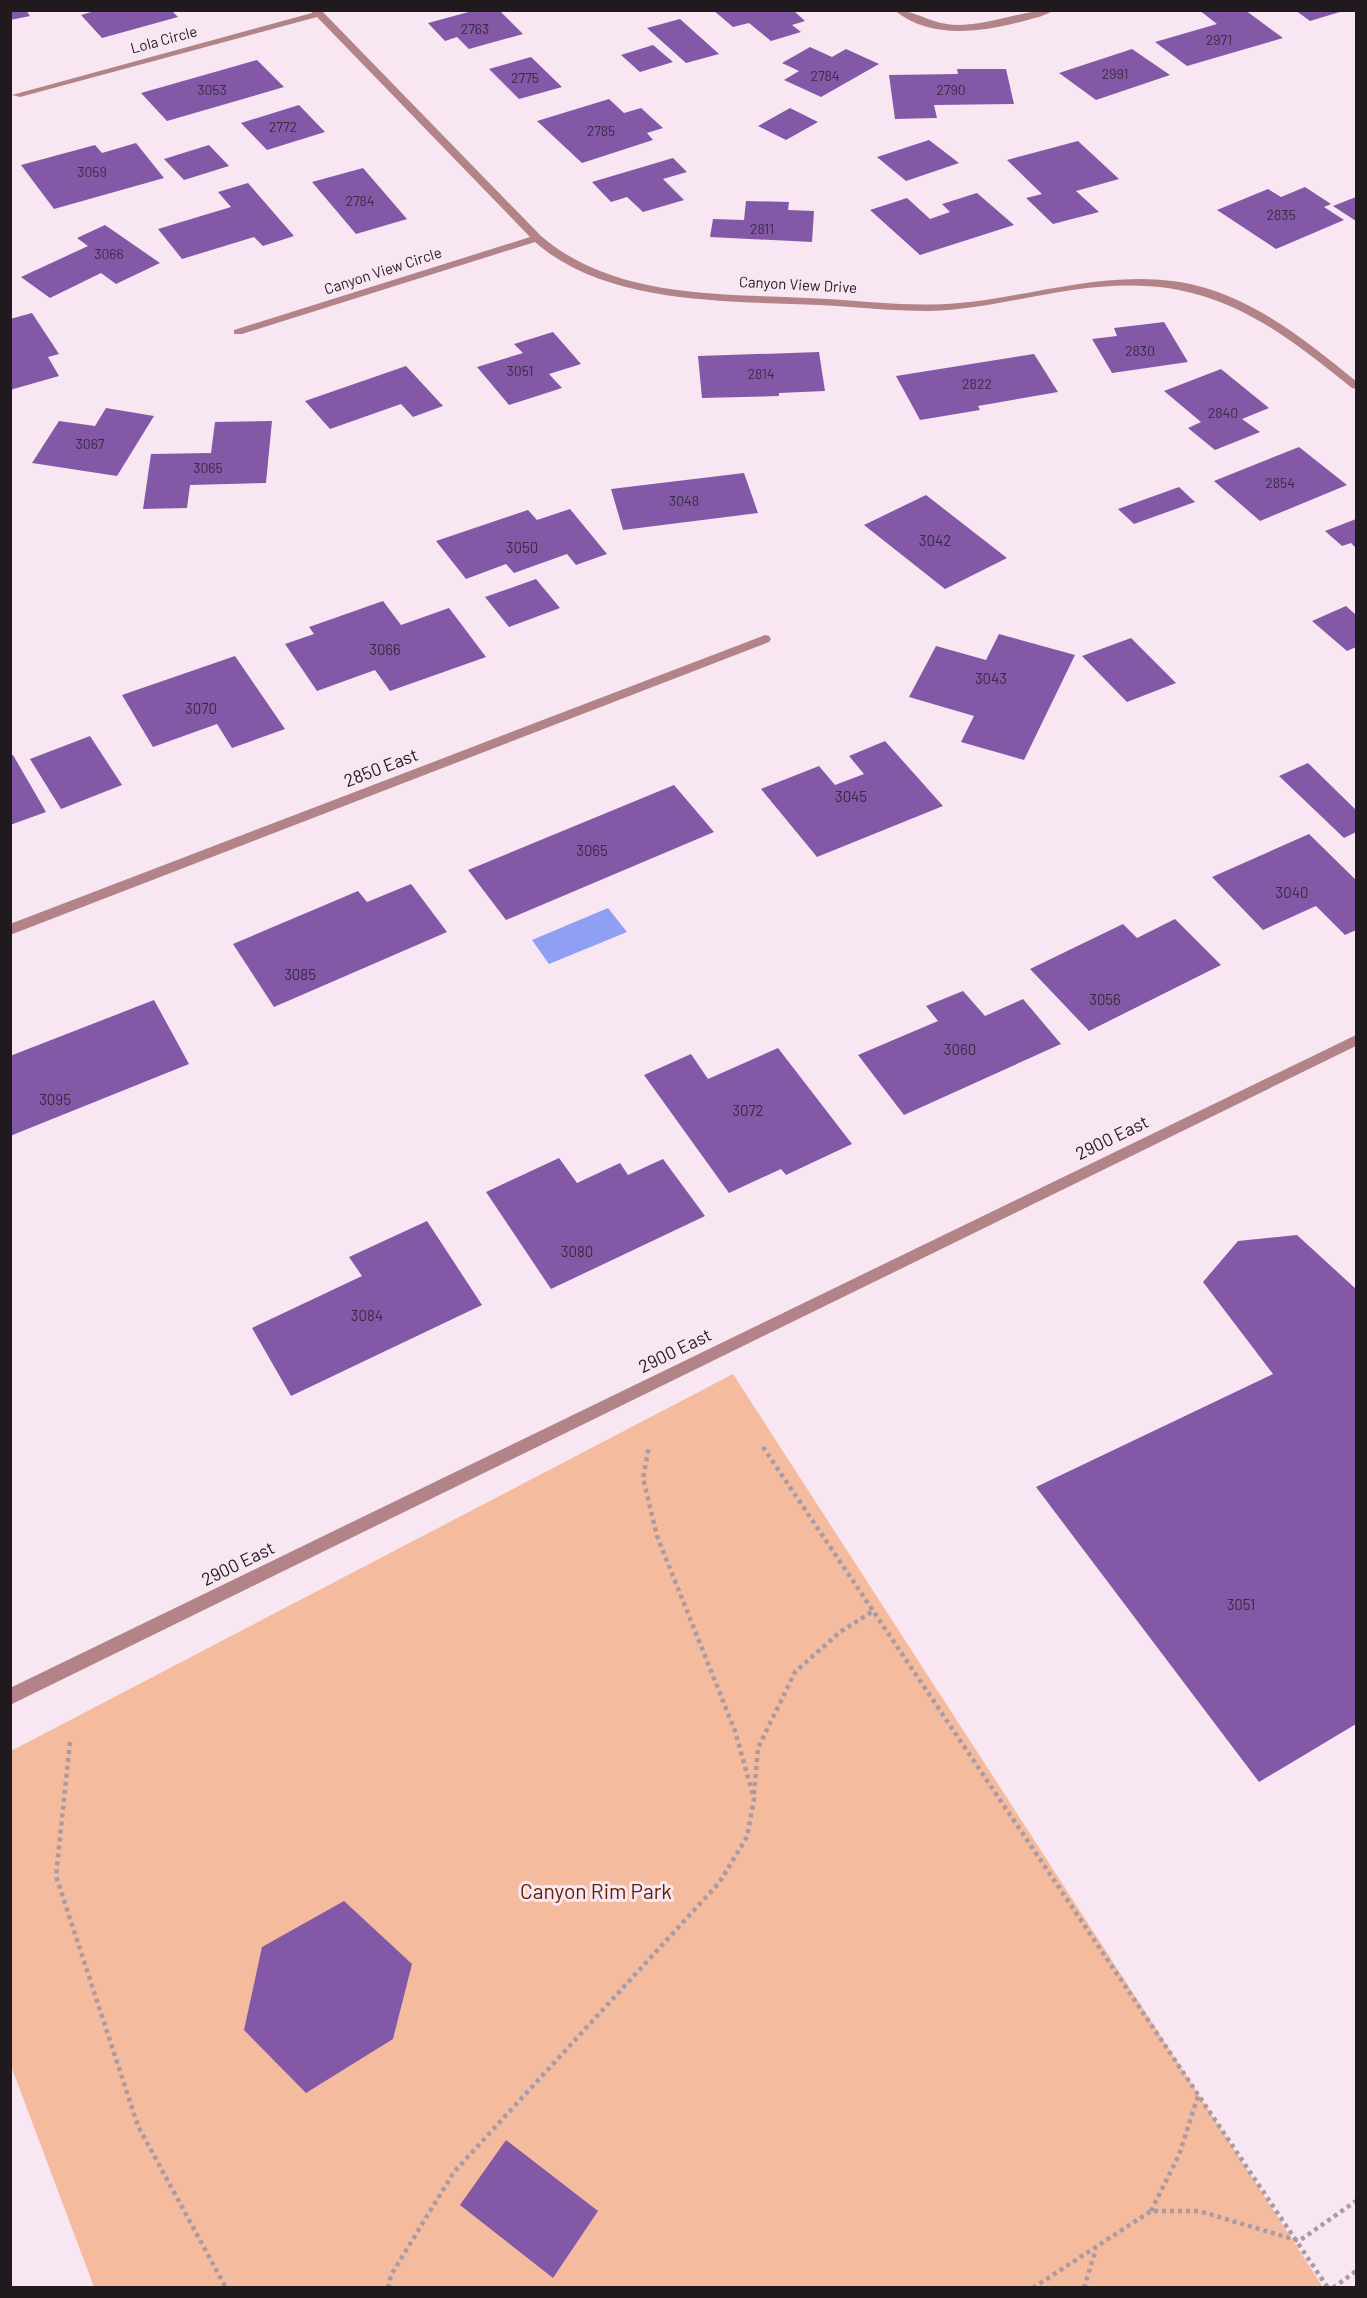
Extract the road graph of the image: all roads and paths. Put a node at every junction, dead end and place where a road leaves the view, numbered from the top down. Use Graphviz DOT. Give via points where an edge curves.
graph roads {
  1 [pos="898,10"];
  2 [pos="1050,10"];
  3 [pos="316,12"];
  4 [pos="17,95"];
  5 [pos="537,238"];
  6 [pos="238,332"];
  7 [pos="1356,386"];
  8 [pos="765,639"];
  9 [pos="10,930"];
  10 [pos="1356,1040"];
  11 [pos="649,1447"];
  12 [pos="763,1447"];
  13 [pos="873,1611"];
  14 [pos="10,1697"];
  15 [pos="70,1742"];
  16 [pos="754,1799"];
  17 [pos="1198,2095"];
  18 [pos="1356,2201"];
  19 [pos="1151,2211"];
  20 [pos="1295,2240"];
  21 [pos="1096,2248"];
  22 [pos="1356,2271"];
  23 [pos="226,2288"];
  24 [pos="388,2288"];
  25 [pos="1033,2288"];
  26 [pos="1084,2288"];
  27 [pos="1328,2288"];
  28 [pos="1333,2288"];
  1 -- 2 [label="street" via="915,20 949,28 1004,24"];
  3 -- 4 [label="street, Lola Circle"];
  3 -- 5 [label="street, Canyon View Drive"];
  5 -- 6 [label="street, Canyon View Circle"];
  5 -- 7 [label="street, Canyon View Drive" via="558,256 601,275 706,295 931,308 1117,281 1180,286 1210,293 1264,315"];
  8 -- 9 [label="street, 2850 East"];
  10 -- 14 [label="street, 2900 East"];
  11 -- 16 [label="path" via="643,1478 657,1536 735,1731"];
  12 -- 13 [label="path"];
  13 -- 16 [label="path" via="840,1632 795,1672 758,1748"];
  13 -- 17 [label="path"];
  15 -- 23 [label="path" via="56,1876 138,2126"];
  16 -- 24 [label="path" via="747,1837 719,1883 454,2172 391,2275"];
  17 -- 19 [label="path" via="1177,2164"];
  17 -- 20 [label="path"];
  18 -- 20 [label="path"];
  19 -- 20 [label="path" via="1199,2211"];
  19 -- 21 [label="path"];
  20 -- 27 [label="path"];
  21 -- 25 [label="path"];
  21 -- 26 [label="path"];
  22 -- 28 [label="path"];
}
